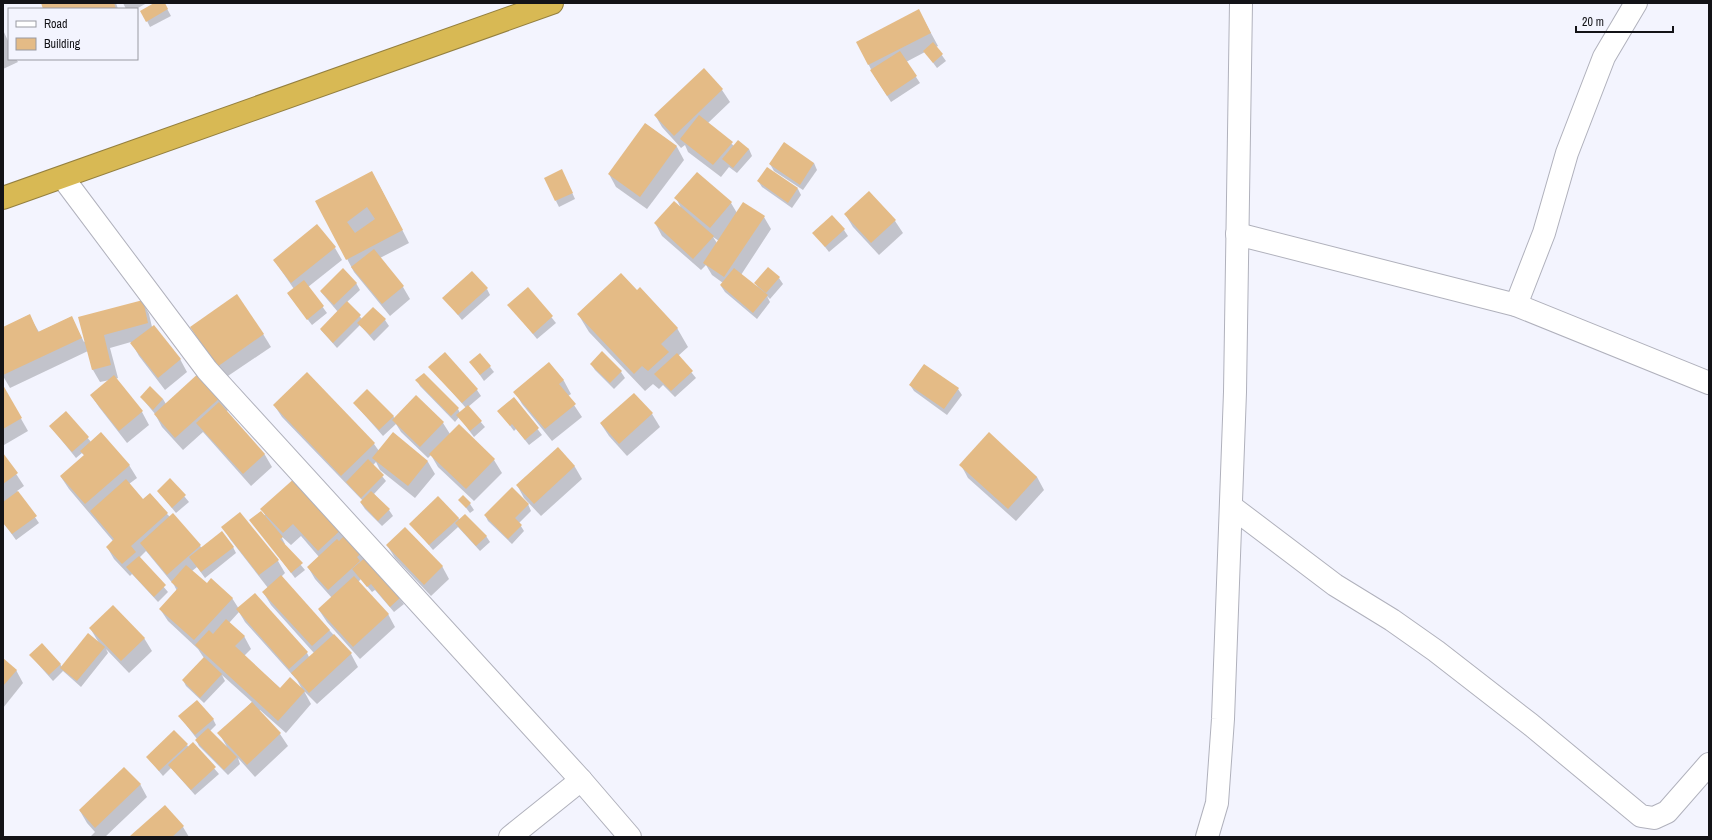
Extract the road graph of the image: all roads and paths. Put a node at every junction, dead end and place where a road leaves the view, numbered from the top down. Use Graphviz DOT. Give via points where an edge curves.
graph roads {
  1 [pos="552,3"];
  2 [pos="1241,3"];
  3 [pos="1636,3"];
  4 [pos="63,178"];
  5 [pos="3,198"];
  6 [pos="1237,234"];
  7 [pos="1516,305"];
  8 [pos="1709,383"];
  9 [pos="1232,507"];
  10 [pos="1709,764"];
  11 [pos="581,780"];
  12 [pos="510,837"];
  13 [pos="630,837"];
  14 [pos="1207,837"];
  1 -- 4 [label="highway"];
  2 -- 6 [label="street"];
  3 -- 7 [label="street" via="1604,57 1568,153 1544,233"];
  4 -- 5 [label="highway"];
  4 -- 11 [label="street" via="207,370"];
  6 -- 7 [label="street"];
  6 -- 9 [label="street"];
  7 -- 8 [label="street"];
  9 -- 10 [label="street" via="1335,585 1392,620 1460,669 1641,816 1654,818 1666,812"];
  9 -- 14 [label="street" via="1217,803"];
  11 -- 12 [label="street"];
  11 -- 13 [label="street"];
}
